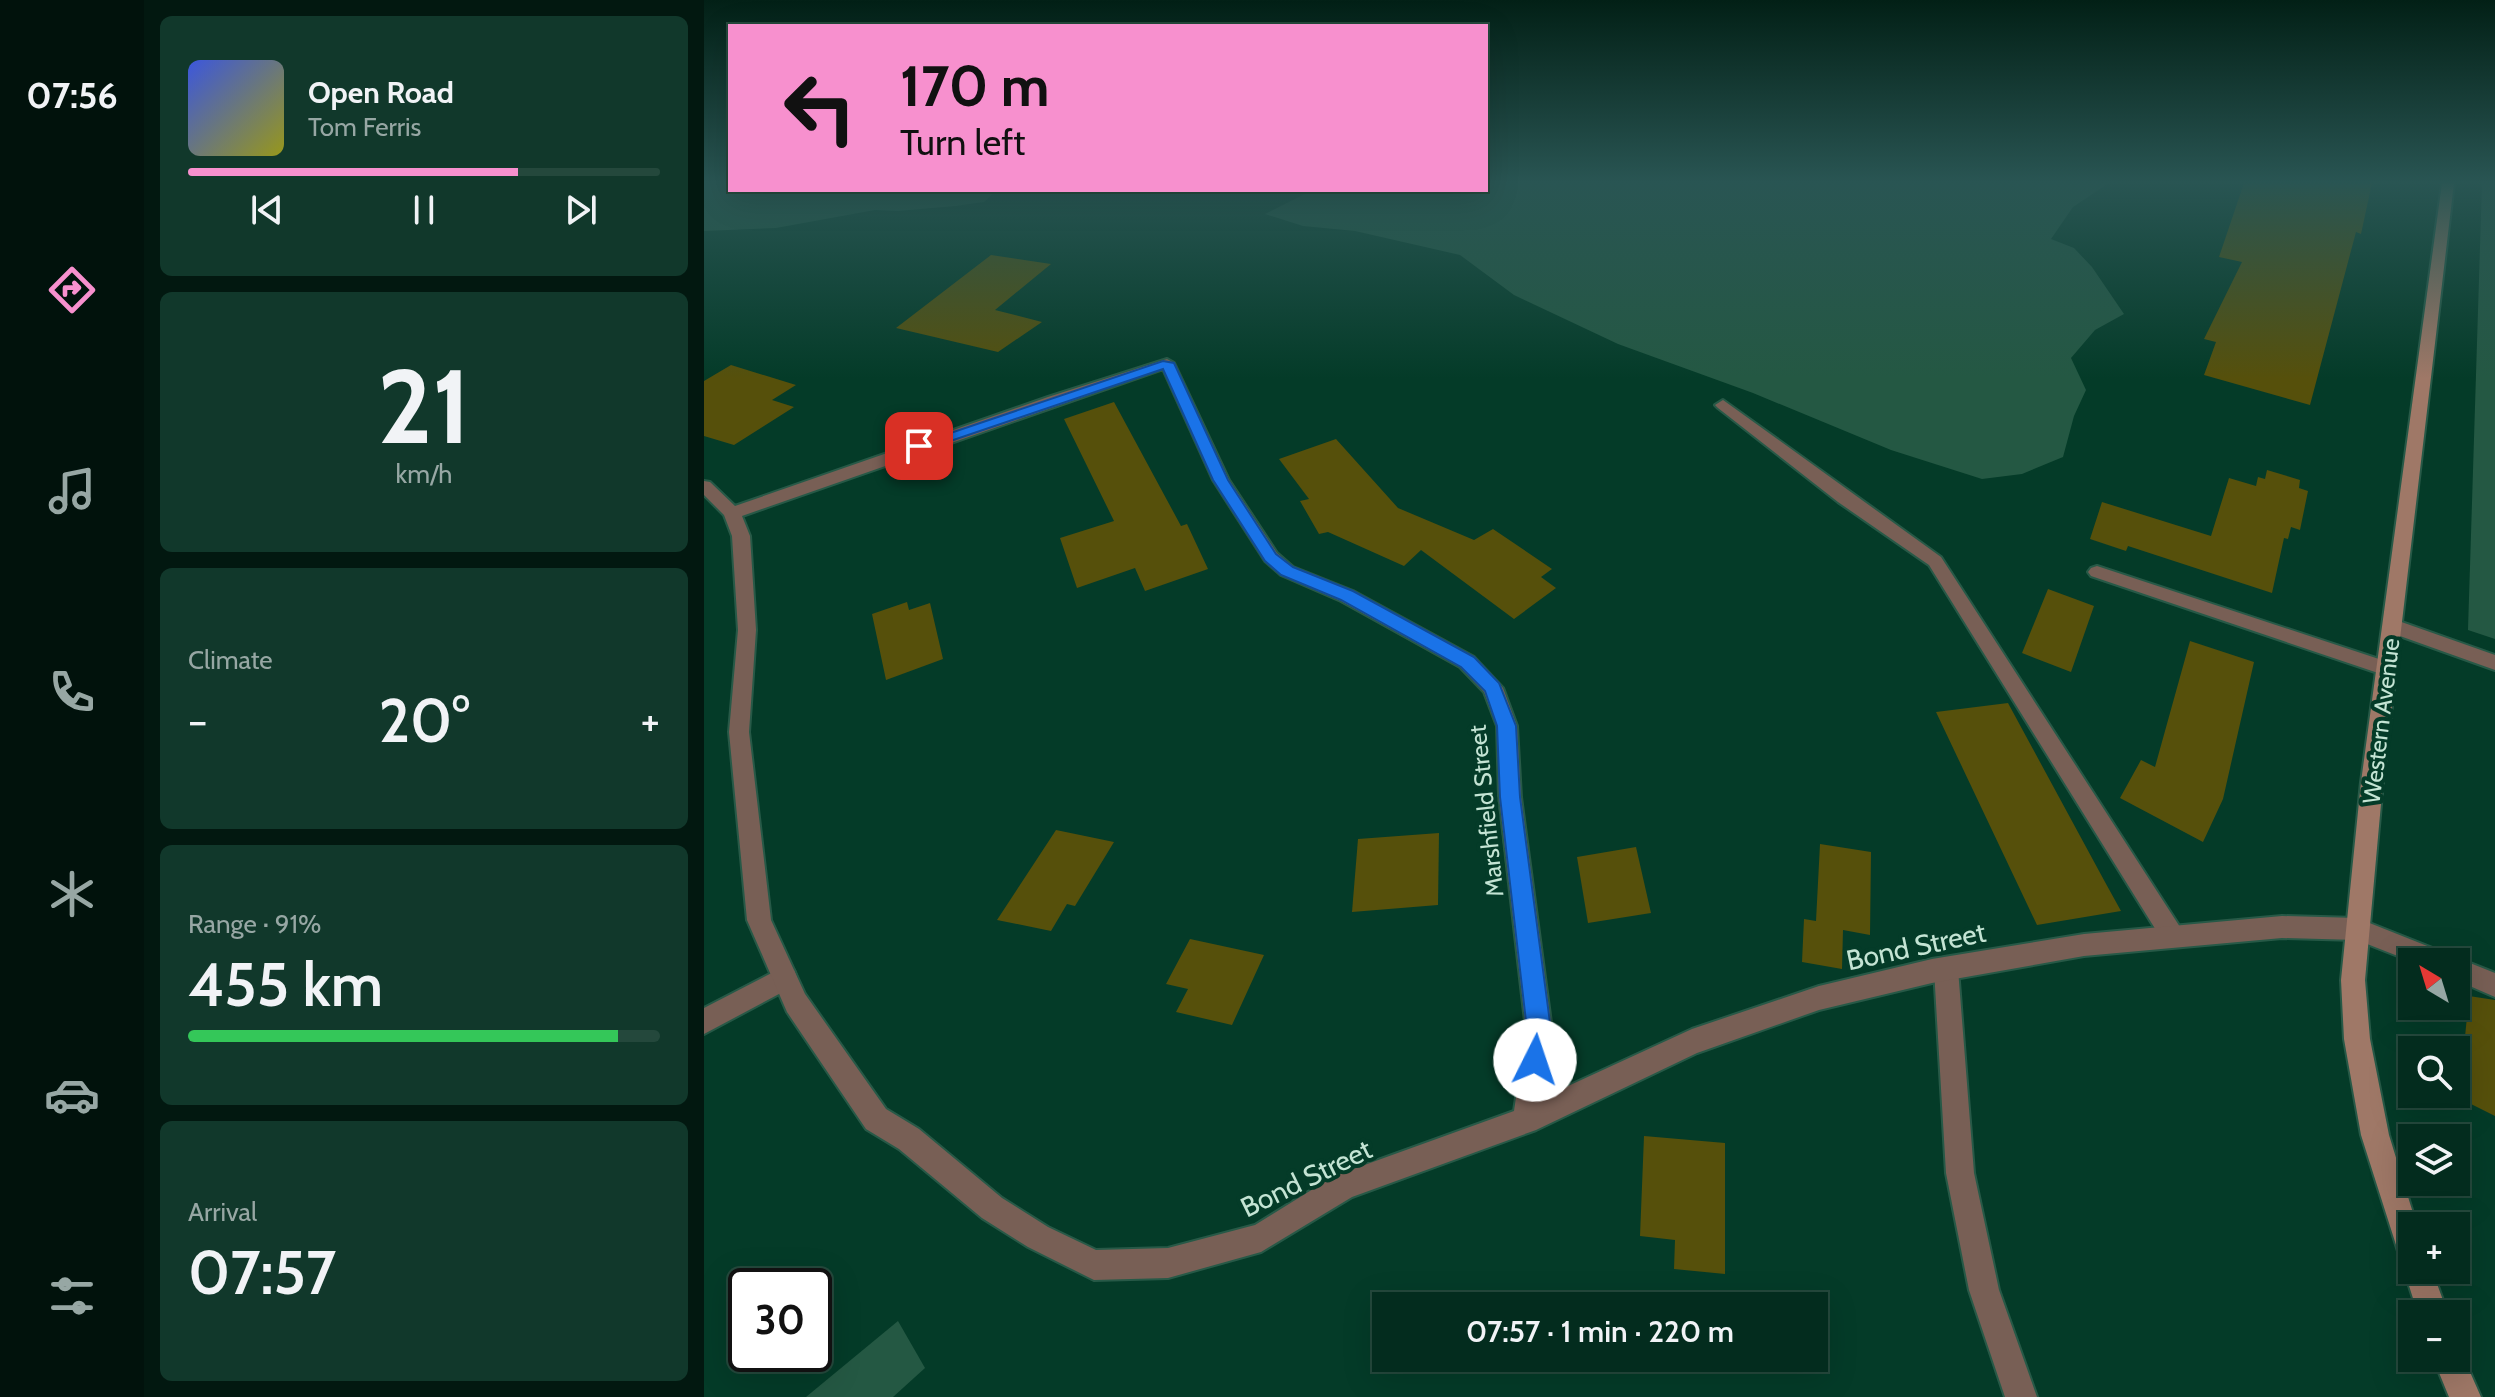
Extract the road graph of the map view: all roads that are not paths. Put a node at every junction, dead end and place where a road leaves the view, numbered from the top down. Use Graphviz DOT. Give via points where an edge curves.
graph roads {
  1 [pos="2440,248"];
  2 [pos="1723,405"];
  3 [pos="704,486"];
  4 [pos="732,513"];
  5 [pos="2097,572"];
  6 [pos="2393,626"];
  7 [pos="2495,663"];
  8 [pos="2387,669"];
  9 [pos="2357,929"];
  10 [pos="2172,935"];
  11 [pos="2406,948"];
  12 [pos="1946,969"];
  13 [pos="2470,974"];
  14 [pos="785,978"];
  15 [pos="2495,985"];
  16 [pos="704,1022"];
  17 [pos="1526,1120"];
  18 [pos="2399,1212"];
  19 [pos="2454,1372"];
  20 [pos="2021,1397"];
  21 [pos="2465,1397"];
  1 -- 6 [label="main road, Western Avenue"];
  2 -- 10 [label="street" via="1935,561"];
  3 -- 4 [label="street"];
  4 -- 14 [label="street, Bond Street" via="741,536 747,630 739,732 757,904"];
  4 -- 17 [label="street, Marshfield Street" via="1167,363 1221,480 1271,557 1287,571 1347,596 1467,662 1493,688 1507,726 1510,797 1539,1030"];
  5 -- 8 [label="street"];
  6 -- 7 [label="street"];
  6 -- 8 [label="main road, Western Avenue"];
  8 -- 9 [label="main road, Western Avenue"];
  9 -- 10 [label="street, Bond Street" via="2282,927"];
  9 -- 11 [label="street, Bond Street"];
  9 -- 18 [label="main road, Western Avenue" via="2357,1039 2375,1135"];
  10 -- 12 [label="street, Bond Street"];
  12 -- 17 [label="street, Bond Street" via="1819,998 1692,1042"];
  12 -- 20 [label="street" via="1960,1173 1984,1290"];
  13 -- 15 [label="street"];
  14 -- 16 [label="street"];
  14 -- 17 [label="street, Bond Street" via="796,1003 876,1119 909,1139 992,1208 1094,1265 1168,1263 1261,1238 1344,1186"];
  19 -- 21 [label="main road"];
}
